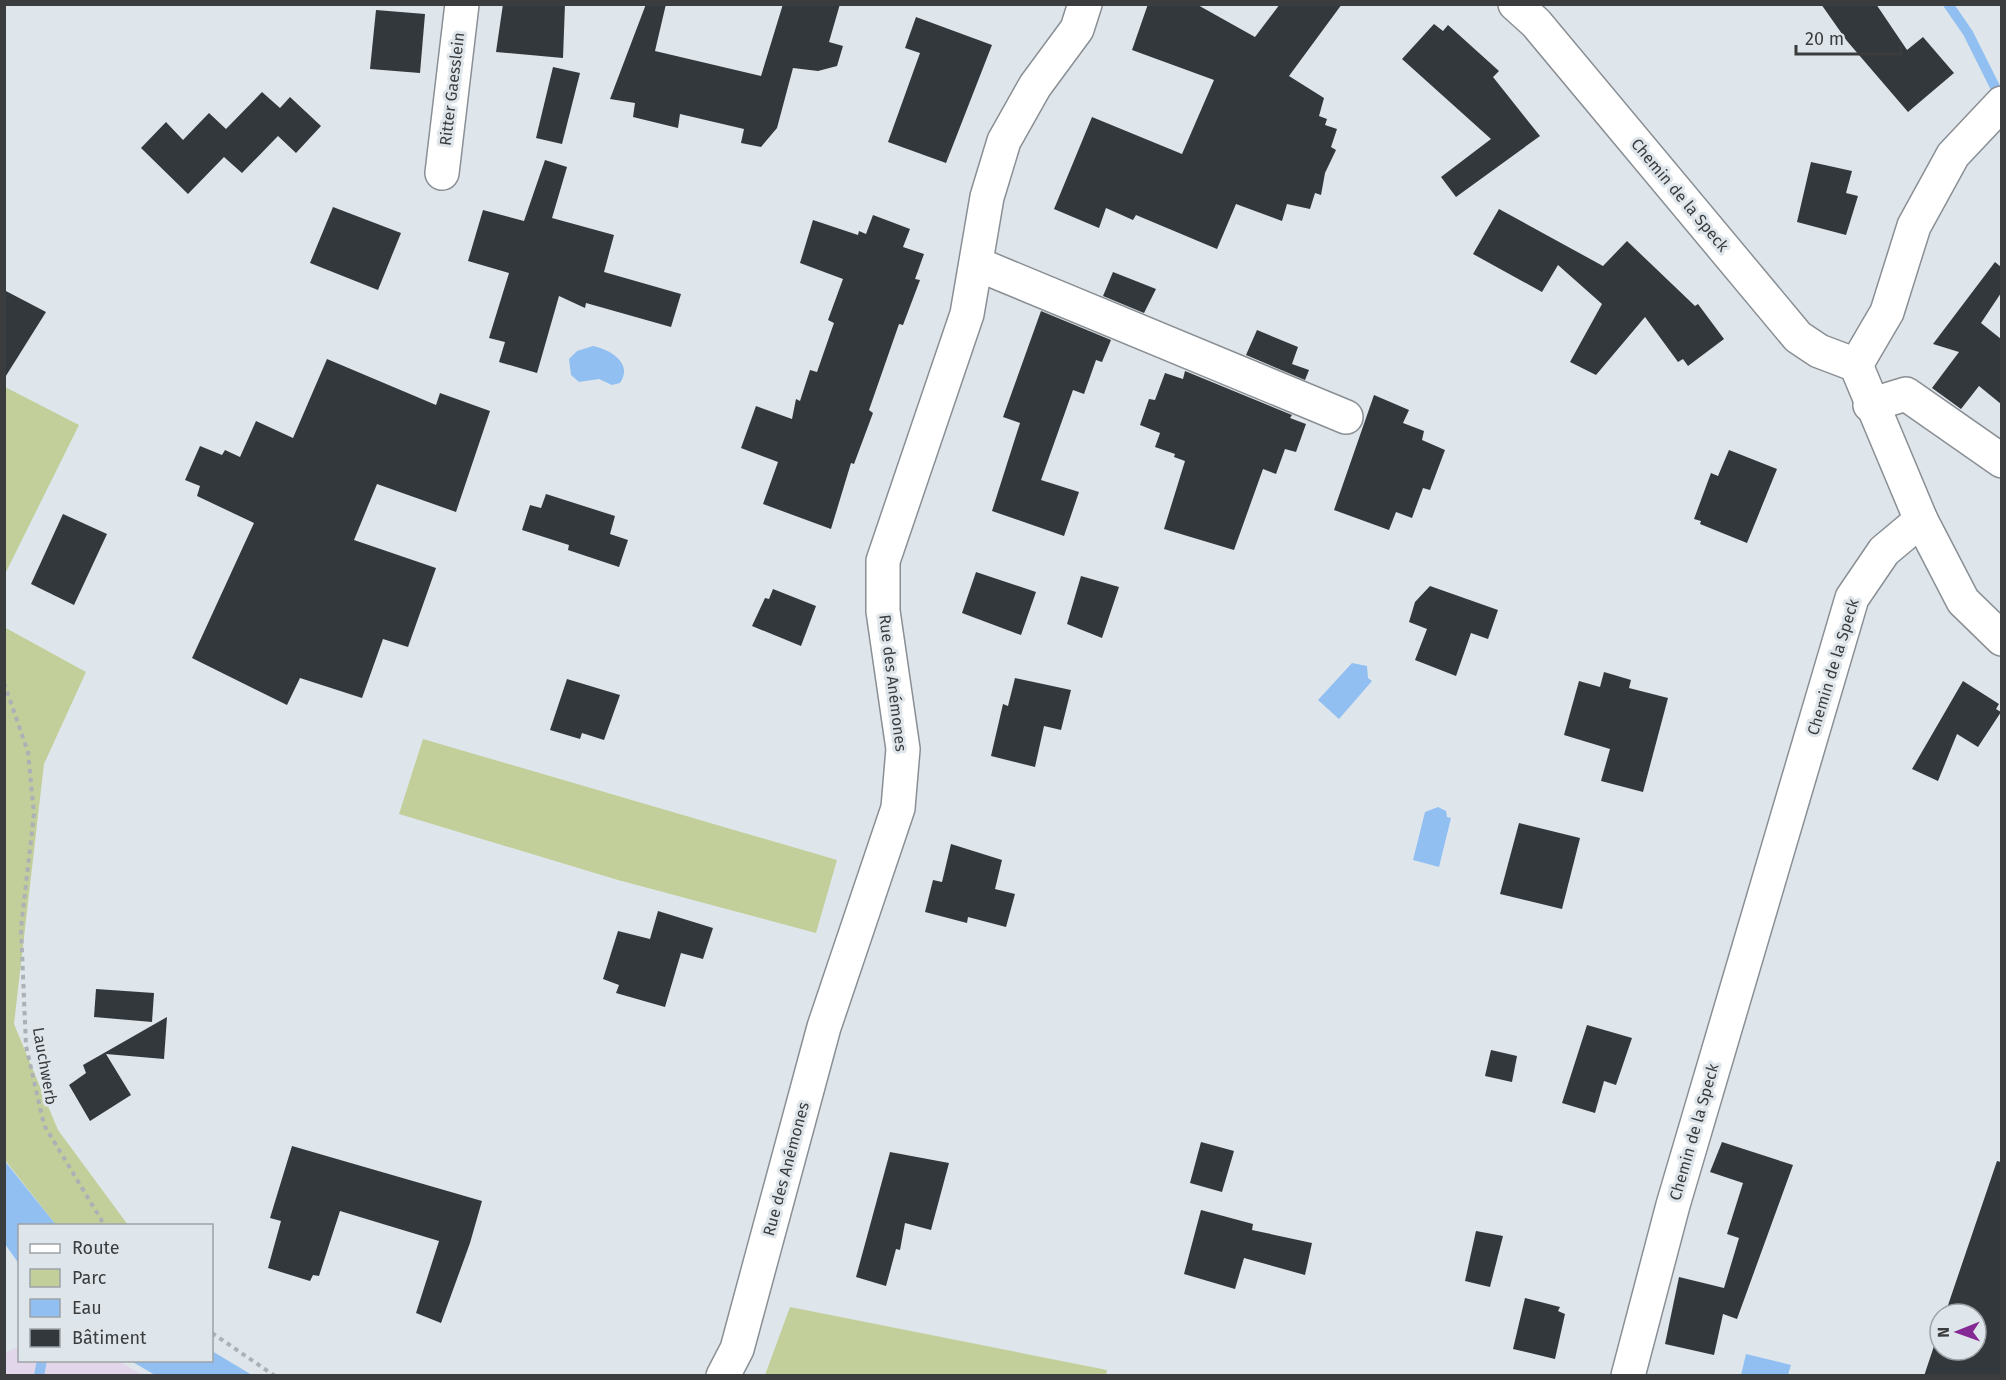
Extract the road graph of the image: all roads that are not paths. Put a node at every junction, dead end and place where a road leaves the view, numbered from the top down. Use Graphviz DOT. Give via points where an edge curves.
graph roads {
  1 [pos="462,4"];
  2 [pos="1085,4"];
  3 [pos="1515,4"];
  4 [pos="2001,104"];
  5 [pos="442,173"];
  6 [pos="977,264"];
  7 [pos="1856,365"];
  8 [pos="1870,405"];
  9 [pos="1346,417"];
  10 [pos="2001,461"];
  11 [pos="1921,520"];
  12 [pos="2001,639"];
  13 [pos="723,1376"];
  14 [pos="1628,1376"];
  1 -- 5 [label="street, Ritter Gaesslein"];
  2 -- 6 [label="street, Rue des Anémones" via="1077,29 1035,86 1004,141 987,197"];
  3 -- 7 [label="street, Chemin de la Speck" via="1536,23 1798,337 1819,351"];
  4 -- 7 [label="street" via="1953,155 1914,226 1887,312"];
  6 -- 9 [label="street"];
  6 -- 13 [label="street, Rue des Anémones" via="967,314 883,561 883,611 903,749 898,808 824,1028 737,1349"];
  7 -- 8 [label="street"];
  8 -- 10 [label="street" via="1906,394"];
  8 -- 11 [label="street"];
  11 -- 12 [label="street" via="1964,602"];
  11 -- 14 [label="street, Chemin de la Speck" via="1884,551 1852,598 1672,1204"];
}
